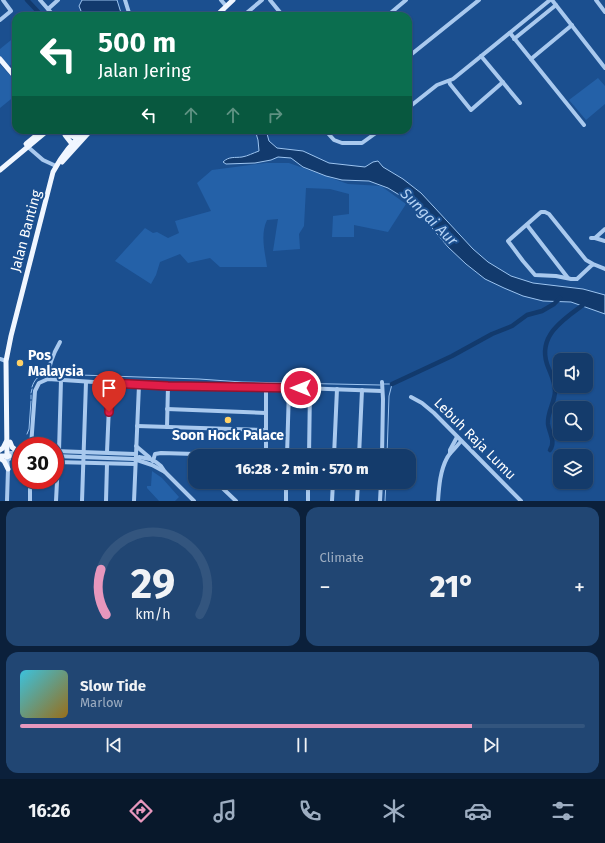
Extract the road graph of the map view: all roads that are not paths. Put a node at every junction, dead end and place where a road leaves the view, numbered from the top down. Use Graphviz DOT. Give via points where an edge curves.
graph roads {
  1 [pos="3,0"];
  2 [pos="40,0"];
  3 [pos="58,0"];
  4 [pos="125,0"];
  5 [pos="221,0"];
  6 [pos="233,0"];
  7 [pos="262,0"];
  8 [pos="270,0"];
  9 [pos="406,0"];
  10 [pos="479,0"];
  11 [pos="551,0"];
  12 [pos="596,0"];
  13 [pos="556,5"];
  14 [pos="224,8"];
  15 [pos="48,9"];
  16 [pos="51,12"];
  17 [pos="129,12"];
  18 [pos="220,12"];
  19 [pos="226,12"];
  20 [pos="248,12"];
  21 [pos="280,12"];
  22 [pos="392,12"];
  23 [pos="605,12"];
  24 [pos="0,20"];
  25 [pos="572,26"];
  26 [pos="510,33"];
  27 [pos="514,39"];
  28 [pos="412,54"];
  29 [pos="482,56"];
  30 [pos="0,59"];
  31 [pos="531,59"];
  32 [pos="605,68"];
  33 [pos="12,73"];
  34 [pos="449,81"];
  35 [pos="503,82"];
  36 [pos="520,103"];
  37 [pos="412,105"];
  38 [pos="584,125"];
  39 [pos="38,134"];
  40 [pos="43,134"];
  41 [pos="65,134"];
  42 [pos="66,134"];
  43 [pos="68,134"];
  44 [pos="85,134"];
  45 [pos="329,134"];
  46 [pos="374,134"];
  47 [pos="82,136"];
  48 [pos="75,143"];
  49 [pos="26,148"];
  50 [pos="64,155"];
  51 [pos="56,166"];
  52 [pos="0,170"];
  53 [pos="50,184"];
  54 [pos="526,225"];
  55 [pos="605,229"];
  56 [pos="605,241"];
  57 [pos="593,264"];
  58 [pos="605,269"];
  59 [pos="568,278"];
  60 [pos="60,342"];
  61 [pos="0,359"];
  62 [pos="6,362"];
  63 [pos="32,367"];
  64 [pos="48,375"];
  65 [pos="60,380"];
  66 [pos="86,382"];
  67 [pos="382,382"];
  68 [pos="110,383"];
  69 [pos="139,385"];
  70 [pos="168,386"];
  71 [pos="266,386"];
  72 [pos="289,388"];
  73 [pos="310,388"];
  74 [pos="337,389"];
  75 [pos="382,389"];
  76 [pos="362,390"];
  77 [pos="411,397"];
  78 [pos="167,408"];
  79 [pos="266,413"];
  80 [pos="137,426"];
  81 [pos="167,427"];
  82 [pos="266,430"];
  83 [pos="453,433"];
  84 [pos="32,437"];
  85 [pos="58,437"];
  86 [pos="458,437"];
  87 [pos="8,441"];
  88 [pos="461,441"];
  89 [pos="136,446"];
  90 [pos="12,447"];
  91 [pos="454,447"];
  92 [pos="468,447"];
  93 [pos="265,449"];
  94 [pos="287,449"];
  95 [pos="309,449"];
  96 [pos="334,449"];
  97 [pos="359,449"];
  98 [pos="382,449"];
  99 [pos="0,452"];
  100 [pos="64,452"];
  101 [pos="107,452"];
  102 [pos="84,454"];
  103 [pos="188,454"];
  104 [pos="8,455"];
  105 [pos="12,455"];
  106 [pos="64,455"];
  107 [pos="0,457"];
  108 [pos="135,459"];
  109 [pos="152,460"];
  110 [pos="64,462"];
  111 [pos="84,462"];
  112 [pos="107,464"];
  113 [pos="8,466"];
  114 [pos="165,472"];
  115 [pos="30,489"];
  116 [pos="56,489"];
  117 [pos="225,489"];
  118 [pos="286,489"];
  119 [pos="308,489"];
  120 [pos="333,489"];
  121 [pos="358,489"];
  122 [pos="381,489"];
  123 [pos="7,501"];
  124 [pos="30,501"];
  125 [pos="56,501"];
  126 [pos="82,501"];
  127 [pos="106,501"];
  128 [pos="134,501"];
  129 [pos="194,501"];
  130 [pos="236,501"];
  131 [pos="286,501"];
  132 [pos="308,501"];
  133 [pos="332,501"];
  134 [pos="357,501"];
  135 [pos="380,501"];
  136 [pos="438,501"];
  137 [pos="521,501"];
  1 -- 24 [label="street" via="11,9"];
  2 -- 15 [label="street"];
  3 -- 15 [label="street"];
  4 -- 17 [label="street"];
  5 -- 14 [label="street"];
  6 -- 14 [label="main road"];
  7 -- 20 [label="street"];
  8 -- 21 [label="street"];
  9 -- 22 [label="street"];
  10 -- 28 [label="street"];
  11 -- 13 [label="street"];
  11 -- 26 [label="street"];
  12 -- 23 [label="street"];
  13 -- 25 [label="street"];
  13 -- 27 [label="street"];
  14 -- 18 [label="main road"];
  14 -- 19 [label="street"];
  15 -- 16 [label="street"];
  25 -- 31 [label="street"];
  25 -- 32 [label="street"];
  26 -- 27 [label="street"];
  26 -- 29 [label="street"];
  27 -- 31 [label="street"];
  29 -- 34 [label="street"];
  29 -- 35 [label="street"];
  30 -- 33 [label="main road"];
  31 -- 38 [label="street"];
  34 -- 35 [label="street" via="471,110"];
  34 -- 37 [label="street" via="437,85"];
  35 -- 36 [label="street"];
  39 -- 49 [label="main road" via="26,144"];
  40 -- 49 [label="main road"];
  41 -- 50 [label="main road" via="68,143"];
  42 -- 48 [label="main road"];
  43 -- 47 [label="main road" via="74,137"];
  44 -- 47 [label="main road"];
  45 -- 46 [label="street" via="342,143 362,143"];
  47 -- 48 [label="main road"];
  48 -- 50 [label="main road"];
  49 -- 51 [label="street"];
  49 -- 52 [label="main road"];
  50 -- 51 [label="main road, Jalan Banting"];
  50 -- 53 [label="main road"];
  51 -- 53 [label="main road, Jalan Banting"];
  53 -- 62 [label="main road, Jalan Banting"];
  54 -- 57 [label="street" via="541,212 549,214 583,256"];
  54 -- 59 [label="street"];
  54 -- 59 [label="street" via="508,241 523,261 535,275"];
  55 -- 56 [label="street" via="593,238"];
  57 -- 58 [label="street"];
  57 -- 59 [label="street" via="576,279"];
  60 -- 64 [label="street" via="52,357"];
  61 -- 62 [label="street"];
  62 -- 87 [label="main road, Jalan Banting"];
  63 -- 64 [label="street"];
  64 -- 65 [label="street"];
  64 -- 84 [label="street" via="35,391"];
  65 -- 66 [label="street"];
  65 -- 85 [label="street"];
  66 -- 68 [label="street"];
  66 -- 102 [label="street"];
  67 -- 75 [label="street"];
  68 -- 69 [label="street"];
  68 -- 101 [label="street"];
  69 -- 70 [label="street"];
  69 -- 80 [label="street"];
  70 -- 71 [label="street"];
  70 -- 78 [label="street"];
  71 -- 72 [label="street"];
  71 -- 79 [label="street"];
  72 -- 73 [label="street"];
  72 -- 94 [label="street"];
  73 -- 74 [label="street" via="328,385"];
  73 -- 95 [label="street"];
  74 -- 76 [label="street"];
  74 -- 96 [label="street"];
  75 -- 76 [label="street"];
  75 -- 98 [label="street"];
  76 -- 97 [label="street"];
  77 -- 83 [label="street, Lebuh Raja Lumu" via="425,405"];
  78 -- 79 [label="street"];
  78 -- 81 [label="street"];
  79 -- 82 [label="street"];
  80 -- 81 [label="street"];
  80 -- 89 [label="street"];
  81 -- 82 [label="street"];
  82 -- 93 [label="street"];
  83 -- 86 [label="street, Lebuh Raja Lumu"];
  83 -- 91 [label="street"];
  86 -- 88 [label="street, Lebuh Raja Lumu"];
  86 -- 91 [label="street"];
  87 -- 90 [label="main road"];
  87 -- 99 [label="main road"];
  87 -- 104 [label="main road, Jalan Banting"];
  88 -- 91 [label="street"];
  88 -- 92 [label="street, Lebuh Raja Lumu"];
  89 -- 108 [label="street"];
  89 -- 109 [label="street"];
  91 -- 92 [label="street"];
  91 -- 136 [label="street" via="440,478"];
  92 -- 137 [label="street, Lebuh Raja Lumu"];
  99 -- 104 [label="main road"];
  100 -- 102 [label="street"];
  101 -- 102 [label="street"];
  101 -- 108 [label="street"];
  102 -- 106 [label="street"];
  102 -- 108 [label="street"];
  102 -- 111 [label="street"];
  103 -- 109 [label="street" via="156,453"];
  104 -- 105 [label="street"];
  104 -- 107 [label="main road"];
  104 -- 113 [label="street"];
  107 -- 113 [label="main road"];
  108 -- 109 [label="street" via="139,457"];
  108 -- 112 [label="street"];
  108 -- 114 [label="street"];
  108 -- 128 [label="street"];
  109 -- 114 [label="street"];
  110 -- 111 [label="street"];
  111 -- 112 [label="street"];
  111 -- 126 [label="street"];
  112 -- 127 [label="street"];
  113 -- 123 [label="street"];
  114 -- 129 [label="street"];
  115 -- 124 [label="street"];
  116 -- 125 [label="street"];
  117 -- 130 [label="street"];
  118 -- 131 [label="street"];
  119 -- 132 [label="street"];
  120 -- 133 [label="street"];
  121 -- 134 [label="street"];
  122 -- 135 [label="street"];
}
